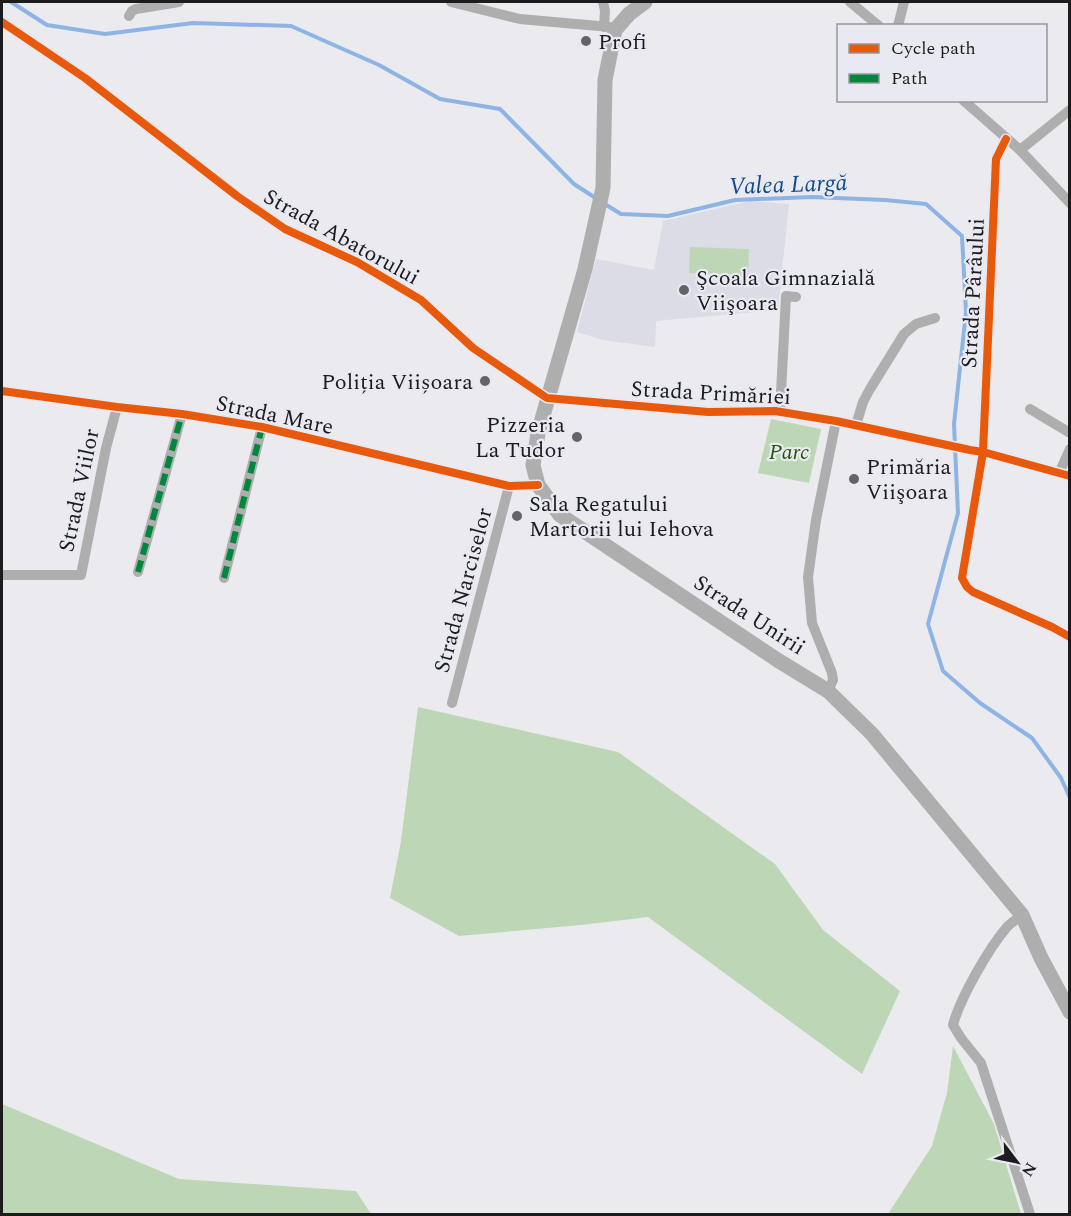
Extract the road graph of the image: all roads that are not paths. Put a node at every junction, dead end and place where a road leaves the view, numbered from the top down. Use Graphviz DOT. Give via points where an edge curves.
graph roads {
  1 [pos="179,2"];
  2 [pos="451,2"];
  3 [pos="603,2"];
  4 [pos="645,2"];
  5 [pos="850,2"];
  6 [pos="904,2"];
  7 [pos="129,16"];
  8 [pos="2,22"];
  9 [pos="877,24"];
  10 [pos="898,24"];
  11 [pos="610,28"];
  12 [pos="965,102"];
  13 [pos="1070,110"];
  14 [pos="1006,139"];
  15 [pos="1020,150"];
  16 [pos="1070,203"];
  17 [pos="796,297"];
  18 [pos="936,318"];
  19 [pos="2,391"];
  20 [pos="547,398"];
  21 [pos="117,407"];
  22 [pos="1030,409"];
  23 [pos="780,412"];
  24 [pos="182,414"];
  25 [pos="836,421"];
  26 [pos="856,425"];
  27 [pos="262,427"];
  28 [pos="1070,433"];
  29 [pos="1070,449"];
  30 [pos="983,452"];
  31 [pos="1064,475"];
  32 [pos="538,485"];
  33 [pos="509,486"];
  34 [pos="138,572"];
  35 [pos="2,575"];
  36 [pos="224,578"];
  37 [pos="1070,638"];
  38 [pos="828,691"];
  39 [pos="452,703"];
  40 [pos="1022,915"];
  41 [pos="1070,1012"];
  42 [pos="1030,1215"];
  1 -- 7 [label="street" via="136,9"];
  2 -- 11 [label="street" via="520,19"];
  3 -- 11 [label="street"];
  4 -- 11 [label="main road"];
  5 -- 9 [label="street"];
  6 -- 10 [label="street"];
  8 -- 20 [label="street, Strada Abatorului" via="85,78 237,196 285,229 357,262 421,300 473,348"];
  11 -- 20 [label="main road, Strada Unirii" via="603,188 572,317"];
  12 -- 14 [label="street"];
  13 -- 15 [label="street"];
  14 -- 15 [label="street"];
  14 -- 30 [label="street, Strada Pârâului" via="996,159"];
  15 -- 16 [label="street"];
  17 -- 23 [label="street" via="786,296"];
  18 -- 26 [label="street" via="916,324 904,334 867,395"];
  19 -- 21 [label="street, Strada Mare"];
  20 -- 23 [label="street, Strada Primăriei" via="708,412"];
  20 -- 32 [label="main road, Strada Unirii" via="533,465"];
  21 -- 24 [label="street, Strada Mare"];
  21 -- 35 [label="street, Strada Viilor" via="81,575"];
  22 -- 28 [label="street"];
  23 -- 25 [label="street, Strada Primăriei"];
  24 -- 27 [label="street, Strada Mare"];
  24 -- 34 [label="street"];
  25 -- 26 [label="street, Strada Primăriei"];
  25 -- 38 [label="street" via="808,577 812,623 832,673"];
  26 -- 30 [label="street, Strada Primăriei"];
  27 -- 33 [label="street, Strada Mare"];
  27 -- 36 [label="street"];
  29 -- 31 [label="street"];
  30 -- 31 [label="street, Strada Primăriei"];
  30 -- 37 [label="street, Strada Pârâului" via="962,578 973,592"];
  32 -- 33 [label="street, Strada Mare"];
  32 -- 38 [label="main road, Strada Unirii" via="560,515"];
  33 -- 39 [label="street, Strada Narciselor"];
  38 -- 40 [label="main road, Strada Unirii" via="872,734"];
  40 -- 41 [label="main road, Strada Unirii"];
  40 -- 42 [label="street" via="1008,926 984,960 953,1025 981,1064"];
}
